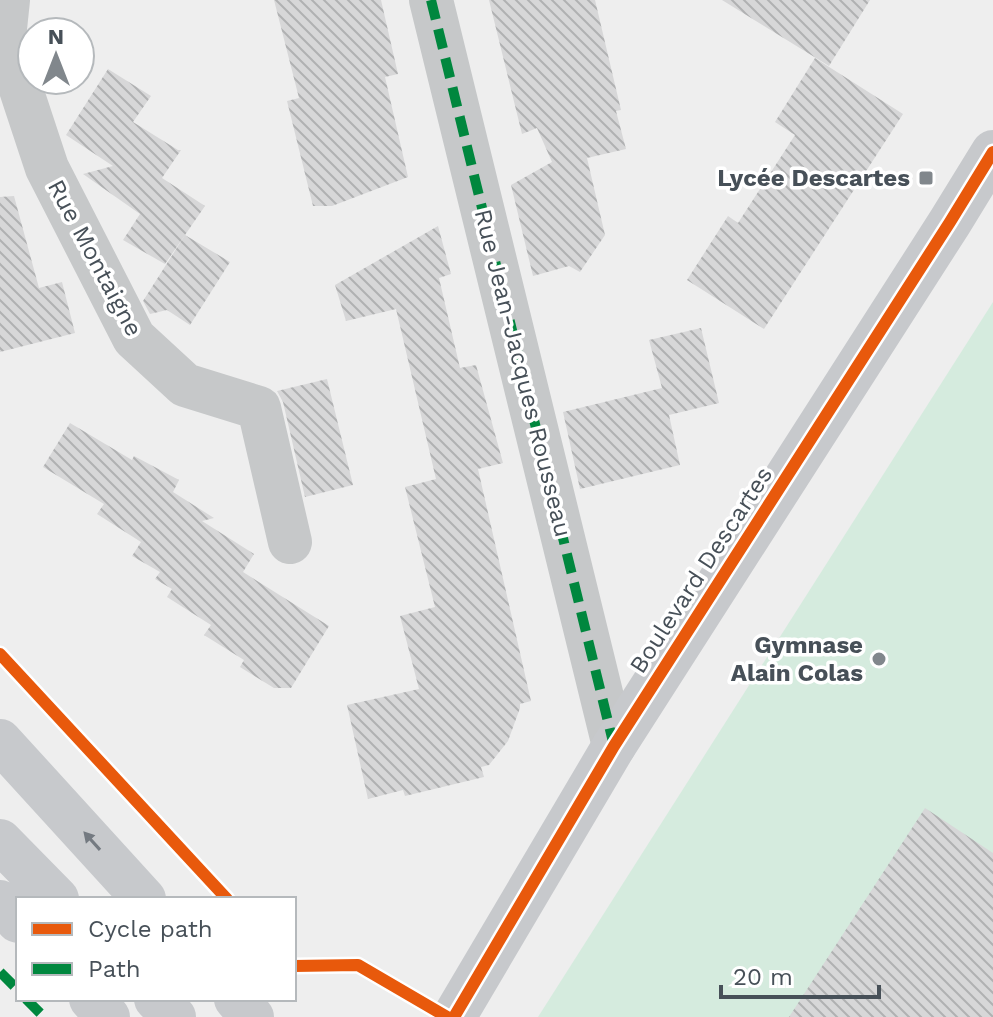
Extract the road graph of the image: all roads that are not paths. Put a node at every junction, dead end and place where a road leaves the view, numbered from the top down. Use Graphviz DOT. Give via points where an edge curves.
graph roads {
  1 [pos="8,0"];
  2 [pos="431,0"];
  3 [pos="993,152"];
  4 [pos="290,542"];
  5 [pos="0,741"];
  6 [pos="614,746"];
  7 [pos="0,841"];
  8 [pos="55,897"];
  9 [pos="142,897"];
  10 [pos="0,902"];
  11 [pos="16,919"];
  12 [pos="93,1001"];
  13 [pos="158,1001"];
  14 [pos="238,1001"];
  15 [pos="108,1017"];
  16 [pos="174,1017"];
  17 [pos="252,1017"];
  18 [pos="454,1017"];
  1 -- 4 [label="street, Rue Montaigne" via="4,38 47,168 134,338 185,385 259,408"];
  2 -- 6 [label="street, Rue Jean-Jacques Rousseau"];
  3 -- 6 [label="street, Boulevard Descartes"];
  9 -- 5 [label="street, one-way"];
  6 -- 18 [label="street, Boulevard Descartes"];
  7 -- 8 [label="street"];
  10 -- 11 [label="street"];
  12 -- 15 [label="street"];
  13 -- 16 [label="street"];
  14 -- 17 [label="street"];
}
